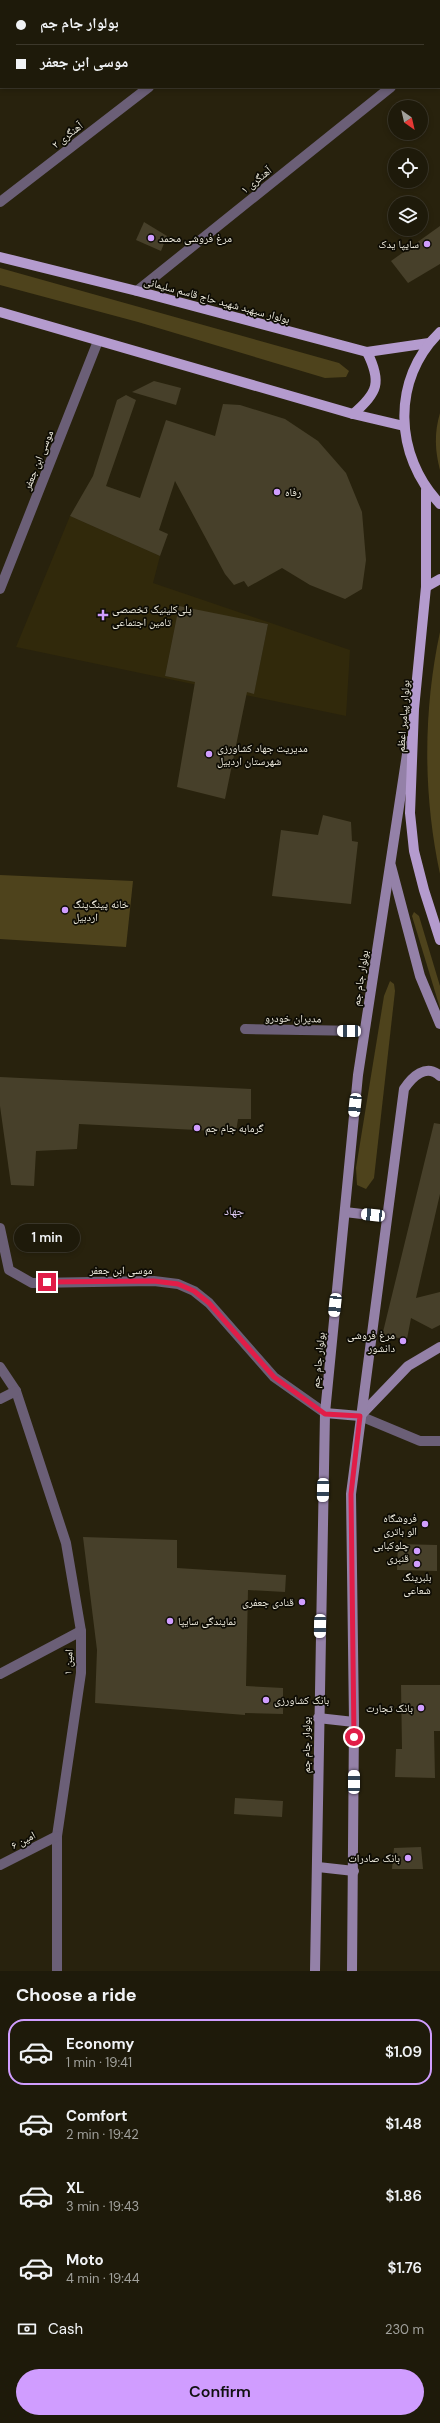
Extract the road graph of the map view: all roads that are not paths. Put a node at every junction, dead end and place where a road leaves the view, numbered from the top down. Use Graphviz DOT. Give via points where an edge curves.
graph roads {
  1 [pos="148,88"];
  2 [pos="389,88"];
  3 [pos="0,202"];
  4 [pos="0,257"];
  5 [pos="137,291"];
  6 [pos="0,312"];
  7 [pos="440,332"];
  8 [pos="98,341"];
  9 [pos="429,343"];
  10 [pos="367,352"];
  11 [pos="353,414"];
  12 [pos="404,426"];
  13 [pos="426,490"];
  14 [pos="440,504"];
  15 [pos="440,579"];
  16 [pos="426,587"];
  17 [pos="0,589"];
  18 [pos="414,709"];
  19 [pos="390,862"];
  20 [pos="440,940"];
  21 [pos="440,1024"];
  22 [pos="245,1029"];
  23 [pos="364,1031"];
  24 [pos="440,1076"];
  25 [pos="345,1212"];
  26 [pos="387,1216"];
  27 [pos="0,1228"];
  28 [pos="4,1271"];
  29 [pos="440,1347"];
  30 [pos="0,1367"];
  31 [pos="16,1391"];
  32 [pos="0,1399"];
  33 [pos="325,1414"];
  34 [pos="360,1416"];
  35 [pos="440,1441"];
  36 [pos="82,1631"];
  37 [pos="0,1674"];
  38 [pos="318,1718"];
  39 [pos="354,1722"];
  40 [pos="57,1836"];
  41 [pos="0,1865"];
  42 [pos="318,1867"];
  43 [pos="354,1871"];
  44 [pos="57,1971"];
  45 [pos="315,1971"];
  46 [pos="352,1971"];
  1 -- 3 [label="street, آهنگری ۲"];
  2 -- 5 [label="street, آهنگری ۱"];
  4 -- 5 [label="main road, بولوار سپهبد شهید حاج قاسم سلیمانی"];
  5 -- 10 [label="main road, بولوار سپهبد شهید حاج قاسم سلیمانی"];
  6 -- 8 [label="main road"];
  7 -- 9 [label="main road"];
  8 -- 11 [label="main road"];
  8 -- 17 [label="street, موسی ابن جعفر"];
  9 -- 10 [label="main road, بولوار سپهبد شهید حاج قاسم سلیمانی"];
  9 -- 12 [label="main road" via="414,368 405,396"];
  10 -- 11 [label="main road" via="376,369 376,388 367,402"];
  11 -- 12 [label="main road"];
  12 -- 13 [label="main road" via="411,459"];
  13 -- 14 [label="main road"];
  13 -- 16 [label="main road, بولوار پیامبر اعظم"];
  15 -- 16 [label="main road"];
  16 -- 18 [label="main road, بولوار پیامبر اعظم"];
  18 -- 19 [label="main road, بولوار جام جم"];
  18 -- 20 [label="main road, بولوار پیامبر اعظم" via="410,813 414,851"];
  19 -- 21 [label="main road" via="420,976"];
  19 -- 23 [label="main road, بولوار جام جم"];
  22 -- 23 [label="street, مدیران خودرو"];
  23 -- 25 [label="main road, بولوار جام جم"];
  24 -- 26 [label="main road" via="425,1071 412,1077 404,1090"];
  25 -- 26 [label="main road"];
  25 -- 33 [label="main road, بولوار جام جم"];
  26 -- 34 [label="main road"];
  27 -- 28 [label="street, موسی ابن جعفر"];
  28 -- 33 [label="street, موسی ابن جعفر" via="32,1283 154,1281 178,1284 194,1291 209,1303 274,1377"];
  29 -- 34 [label="main road" via="408,1366"];
  30 -- 31 [label="street, امین ۱"];
  31 -- 32 [label="street"];
  31 -- 36 [label="street, امین ۱" via="66,1543"];
  33 -- 34 [label="main road"];
  33 -- 38 [label="main road, بولوار جام جم"];
  34 -- 35 [label="street" via="420,1441"];
  34 -- 39 [label="main road" via="351,1494"];
  36 -- 37 [label="street"];
  36 -- 40 [label="street, امین ۱" via="81,1673"];
  38 -- 39 [label="main road"];
  38 -- 42 [label="main road, بولوار جام جم"];
  39 -- 43 [label="main road"];
  40 -- 41 [label="street, امین ۶"];
  40 -- 44 [label="street, امین ۱"];
  42 -- 43 [label="main road"];
  42 -- 45 [label="main road, بولوار جام جم"];
  43 -- 46 [label="main road"];
}
